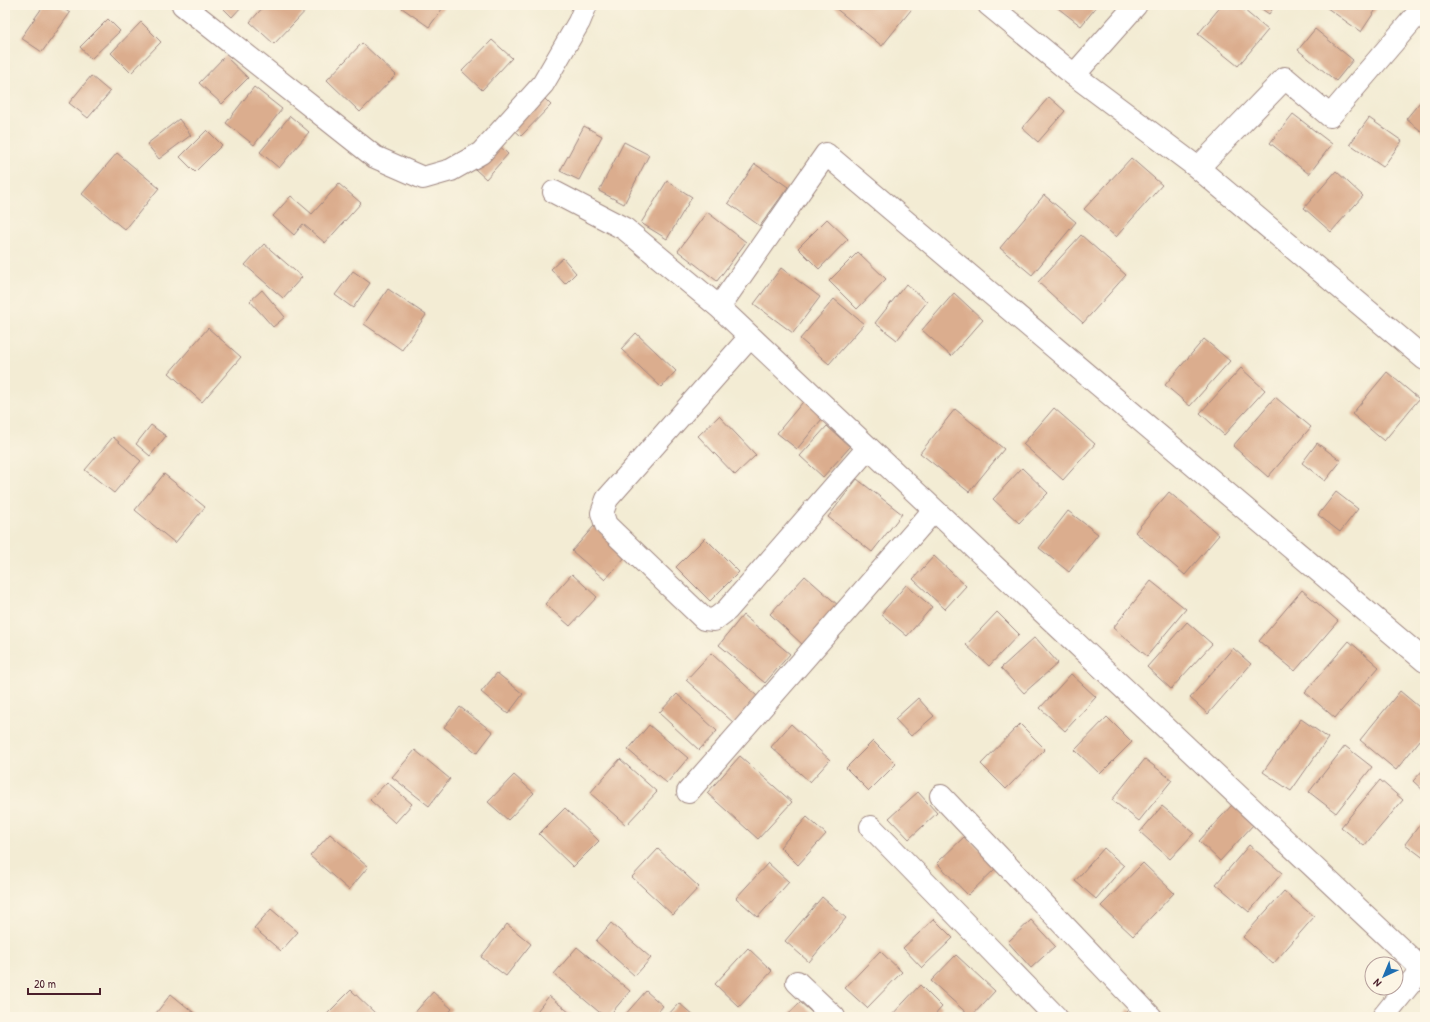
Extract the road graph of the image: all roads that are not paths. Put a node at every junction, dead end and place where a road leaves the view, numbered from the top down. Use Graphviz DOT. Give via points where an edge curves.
graph roads {
  1 [pos="183,5"];
  2 [pos="586,5"];
  3 [pos="989,5"];
  4 [pos="1136,5"];
  5 [pos="1425,5"];
  6 [pos="1074,75"];
  7 [pos="1198,168"];
  8 [pos="554,192"];
  9 [pos="719,308"];
  10 [pos="750,337"];
  11 [pos="1425,359"];
  12 [pos="868,448"];
  13 [pos="934,510"];
  14 [pos="1425,661"];
  15 [pos="688,792"];
  16 [pos="941,796"];
  17 [pos="872,827"];
  18 [pos="1423,967"];
  19 [pos="796,982"];
  20 [pos="834,1017"];
  21 [pos="1056,1017"];
  22 [pos="1151,1017"];
  23 [pos="1383,1017"];
  1 -- 2 [label="street" via="375,157 423,178 451,170 481,153 543,84"];
  3 -- 6 [label="street"];
  4 -- 6 [label="street"];
  5 -- 7 [label="street" via="1330,116 1285,78"];
  6 -- 7 [label="street"];
  7 -- 11 [label="street"];
  8 -- 9 [label="street" via="625,229"];
  9 -- 10 [label="street"];
  9 -- 14 [label="street" via="826,154"];
  10 -- 12 [label="street"];
  10 -- 12 [label="street" via="607,499 602,513 606,525 704,619 714,620 727,610"];
  12 -- 13 [label="street"];
  13 -- 15 [label="street"];
  13 -- 18 [label="street"];
  16 -- 22 [label="street"];
  17 -- 21 [label="street"];
  18 -- 23 [label="street"];
  19 -- 20 [label="street"];
}
